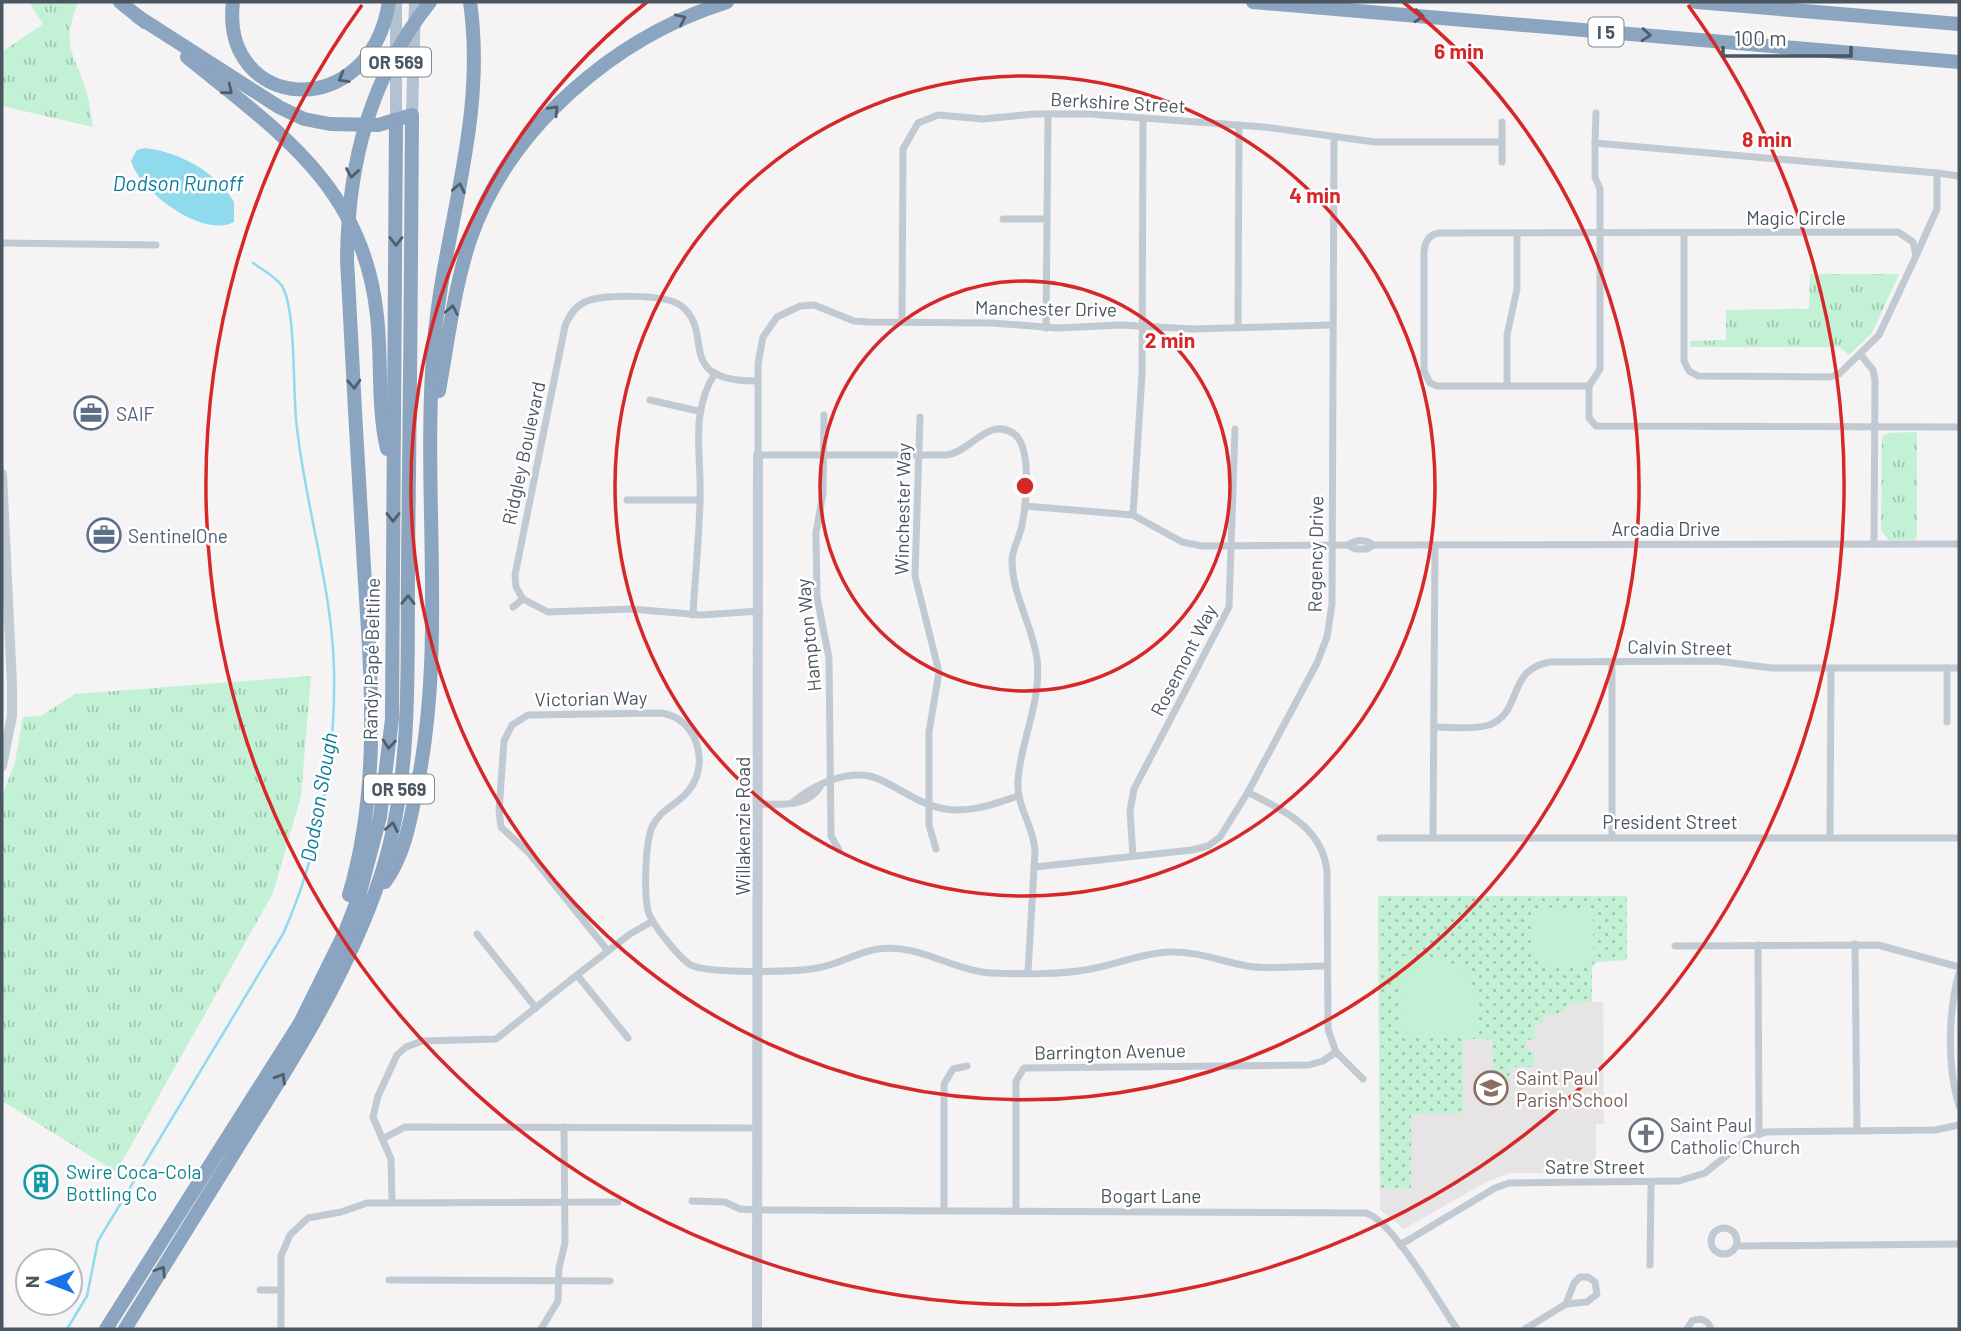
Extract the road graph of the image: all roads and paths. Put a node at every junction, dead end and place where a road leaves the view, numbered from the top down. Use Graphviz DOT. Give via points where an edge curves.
graph roads {
  1 [pos="120,2"];
  2 [pos="233,2"];
  3 [pos="389,2"];
  4 [pos="396,2"];
  5 [pos="415,2"];
  6 [pos="430,2"];
  7 [pos="470,2"];
  8 [pos="727,2"];
  9 [pos="1253,2"];
  10 [pos="1696,2"];
  11 [pos="137,16"];
  12 [pos="1959,24"];
  13 [pos="1959,62"];
  14 [pos="1595,113"];
  15 [pos="1048,114"];
  16 [pos="412,115"];
  17 [pos="1143,118"];
  18 [pos="396,121"];
  19 [pos="1502,122"];
  20 [pos="1240,125"];
  21 [pos="1334,138"];
  22 [pos="1502,142"];
  23 [pos="1595,143"];
  24 [pos="1502,162"];
  25 [pos="1937,173"];
  26 [pos="1959,176"];
  27 [pos="1003,219"];
  28 [pos="1047,219"];
  29 [pos="1599,232"];
  30 [pos="1517,233"];
  31 [pos="1684,233"];
  32 [pos="2,243"];
  33 [pos="156,245"];
  34 [pos="1916,256"];
  35 [pos="902,322"];
  36 [pos="1332,325"];
  37 [pos="769,326"];
  38 [pos="1142,326"];
  39 [pos="1238,327"];
  40 [pos="1046,328"];
  41 [pos="1860,354"];
  42 [pos="715,373"];
  43 [pos="758,381"];
  44 [pos="1507,385"];
  45 [pos="1589,386"];
  46 [pos="650,400"];
  47 [pos="698,411"];
  48 [pos="824,415"];
  49 [pos="920,416"];
  50 [pos="432,425"];
  51 [pos="1021,426"];
  52 [pos="1875,427"];
  53 [pos="1959,427"];
  54 [pos="1235,429"];
  55 [pos="1014,434"];
  56 [pos="758,455"];
  57 [pos="823,456"];
  58 [pos="919,456"];
  59 [pos="2,474"];
  60 [pos="393,474"];
  61 [pos="626,500"];
  62 [pos="701,500"];
  63 [pos="1026,506"];
  64 [pos="1133,515"];
  65 [pos="1332,544"];
  66 [pos="1435,544"];
  67 [pos="1874,544"];
  68 [pos="1959,544"];
  69 [pos="1233,546"];
  70 [pos="523,599"];
  71 [pos="513,607"];
  72 [pos="759,611"];
  73 [pos="693,615"];
  74 [pos="1612,662"];
  75 [pos="1831,668"];
  76 [pos="1947,668"];
  77 [pos="1959,668"];
  78 [pos="1947,722"];
  79 [pos="1434,727"];
  80 [pos="2,766"];
  81 [pos="830,780"];
  82 [pos="1248,792"];
  83 [pos="1018,796"];
  84 [pos="759,804"];
  85 [pos="929,805"];
  86 [pos="1612,836"];
  87 [pos="1433,837"];
  88 [pos="1830,837"];
  89 [pos="1380,838"];
  90 [pos="1959,838"];
  91 [pos="936,849"];
  92 [pos="839,850"];
  93 [pos="1133,856"];
  94 [pos="1035,867"];
  95 [pos="372,900"];
  96 [pos="653,921"];
  97 [pos="477,934"];
  98 [pos="1855,944"];
  99 [pos="1758,945"];
  100 [pos="1675,946"];
  101 [pos="608,951"];
  102 [pos="1326,966"];
  103 [pos="1959,967"];
  104 [pos="759,970"];
  105 [pos="1028,972"];
  106 [pos="1959,973"];
  107 [pos="577,975"];
  108 [pos="536,1008"];
  109 [pos="628,1038"];
  110 [pos="1336,1052"];
  111 [pos="967,1066"];
  112 [pos="1363,1079"];
  113 [pos="256,1095"];
  114 [pos="1959,1106"];
  115 [pos="1959,1125"];
  116 [pos="564,1127"];
  117 [pos="759,1128"];
  118 [pos="1857,1130"];
  119 [pos="1759,1132"];
  120 [pos="382,1139"];
  121 [pos="1651,1182"];
  122 [pos="692,1201"];
  123 [pos="392,1202"];
  124 [pos="565,1202"];
  125 [pos="618,1202"];
  126 [pos="1016,1209"];
  127 [pos="757,1210"];
  128 [pos="944,1210"];
  129 [pos="1959,1244"];
  130 [pos="1400,1245"];
  131 [pos="1737,1245"];
  132 [pos="1650,1265"];
  133 [pos="389,1280"];
  134 [pos="559,1282"];
  135 [pos="610,1282"];
  136 [pos="260,1290"];
  137 [pos="281,1290"];
  138 [pos="1566,1304"];
  139 [pos="106,1329"];
  140 [pos="125,1329"];
  141 [pos="281,1329"];
  142 [pos="541,1329"];
  143 [pos="757,1329"];
  144 [pos="1457,1329"];
  145 [pos="1525,1329"];
  146 [pos="1686,1329"];
  147 [pos="1711,1329"];
  1 -- 11 [label="highway"];
  3 -- 2 [label="highway, one-way" via="380,38 369,58 352,74 327,87 302,90 276,84 252,68 234,39"];
  4 -- 18 [label="main road, Randy Papé Beltline / OR 569"];
  5 -- 16 [label="main road, Randy Papé Beltline / OR 569"];
  6 -- 113 [label="highway, one-way" via="389,64 359,139 349,200 347,259 370,672 368,811 337,931"];
  50 -- 7 [label="highway, one-way" via="438,303 475,93"];
  50 -- 8 [label="highway, one-way" via="463,265 481,212 499,180 551,113 590,75 638,42 687,16"];
  9 -- 13 [label="highway, I 5, one-way"];
  10 -- 12 [label="highway"];
  11 -- 18 [label="highway" via="304,119 352,125"];
  11 -- 60 [label="highway, one-way" via="285,137 341,203 371,278 384,437"];
  14 -- 23 [label="street"];
  15 -- 17 [label="street, Berkshire Street"];
  15 -- 28 [label="street"];
  15 -- 35 [label="street, Berkshire Street" via="983,119 938,115 923,119 911,131 902,156"];
  16 -- 18 [label="highway"];
  95 -- 16 [label="highway, Randy Papé Beltline / OR 569, one-way" via="392,830 406,733"];
  17 -- 20 [label="street, Berkshire Street"];
  17 -- 38 [label="street"];
  18 -- 60 [label="highway, Randy Papé Beltline / OR 569, one-way"];
  19 -- 22 [label="street"];
  20 -- 21 [label="street, Berkshire Street"];
  20 -- 39 [label="street"];
  21 -- 22 [label="street, Berkshire Street" via="1392,143"];
  21 -- 36 [label="street, Regency Drive"];
  22 -- 24 [label="street"];
  23 -- 25 [label="street"];
  23 -- 29 [label="street"];
  25 -- 26 [label="street"];
  25 -- 34 [label="street" via="1938,205"];
  27 -- 28 [label="street"];
  28 -- 40 [label="street"];
  29 -- 30 [label="street, Magic Circle"];
  29 -- 31 [label="street, Magic Circle"];
  29 -- 45 [label="street" via="1600,369"];
  30 -- 44 [label="street" via="1517,289 1507,335"];
  30 -- 44 [label="street, Magic Circle" via="1439,233 1429,236 1424,252 1427,379 1437,386"];
  31 -- 34 [label="street, Magic Circle" via="1898,232 1913,242"];
  31 -- 41 [label="street" via="1684,356 1689,372 1701,376 1839,374"];
  32 -- 33 [label="street"];
  34 -- 41 [label="street" via="1880,332"];
  35 -- 37 [label="street, Manchester Drive" via="854,320 806,305 784,312"];
  35 -- 40 [label="street, Manchester Drive"];
  36 -- 39 [label="street, Manchester Drive"];
  36 -- 65 [label="street, Regency Drive"];
  37 -- 43 [label="street, Willakenzie Road" via="760,351"];
  38 -- 39 [label="street, Manchester Drive"];
  38 -- 40 [label="street, Manchester Drive"];
  38 -- 64 [label="street"];
  41 -- 52 [label="street" via="1875,376"];
  42 -- 43 [label="street" via="731,381"];
  42 -- 47 [label="street"];
  42 -- 70 [label="street, Ridgley Boulevard" via="700,354 691,317 676,302 600,298 574,310 563,333 516,564 516,587"];
  43 -- 56 [label="street, Willakenzie Road"];
  44 -- 45 [label="street"];
  45 -- 52 [label="street" via="1589,418 1596,426"];
  46 -- 47 [label="street"];
  47 -- 62 [label="street"];
  48 -- 57 [label="street, Hampton Way"];
  49 -- 58 [label="street, Winchester Way"];
  50 -- 95 [label="highway" via="428,725 407,834"];
  51 -- 55 [label="street"];
  52 -- 53 [label="street"];
  52 -- 67 [label="street"];
  54 -- 69 [label="street, Rosemont Way"];
  55 -- 58 [label="street" via="993,429 955,454"];
  55 -- 63 [label="street" via="1024,453"];
  56 -- 57 [label="street"];
  56 -- 72 [label="street, Willakenzie Road"];
  57 -- 58 [label="street"];
  57 -- 81 [label="street, Hampton Way" via="823,497 816,533 817,597 830,658"];
  58 -- 85 [label="street, Winchester Way" via="915,576 939,678 929,726"];
  59 -- 80 [label="street" via="12,685 12,716"];
  60 -- 113 [label="highway, Randy Papé Beltline / OR 569, one-way" via="392,719 380,817 345,932 300,1023"];
  61 -- 62 [label="street"];
  62 -- 73 [label="street"];
  63 -- 64 [label="street, Arcadia Drive"];
  63 -- 83 [label="street" via="1013,564 1036,652 1038,683"];
  64 -- 69 [label="street, Arcadia Drive" via="1187,544"];
  65 -- 66 [label="street, Arcadia Drive" via="1367,540 1373,545"];
  65 -- 69 [label="street, Arcadia Drive"];
  65 -- 82 [label="street, Regency Drive" via="1332,604 1324,647"];
  66 -- 67 [label="street, Arcadia Drive"];
  66 -- 79 [label="street"];
  67 -- 68 [label="street, Arcadia Drive"];
  69 -- 93 [label="street, Rosemont Way" via="1227,614 1134,789 1130,811"];
  70 -- 71 [label="street"];
  70 -- 73 [label="street" via="553,612 631,609"];
  72 -- 73 [label="street"];
  72 -- 84 [label="street, Willakenzie Road"];
  74 -- 75 [label="street, Calvin Street" via="1716,661"];
  74 -- 79 [label="street, Calvin Street" via="1539,664 1521,677 1510,707 1497,721 1481,727"];
  74 -- 86 [label="street"];
  75 -- 76 [label="street, Calvin Street"];
  75 -- 88 [label="street"];
  76 -- 77 [label="street, Calvin Street"];
  76 -- 78 [label="street"];
  79 -- 87 [label="street"];
  81 -- 84 [label="street" via="802,803"];
  81 -- 85 [label="street" via="871,776"];
  81 -- 92 [label="street, Hampton Way" via="831,836"];
  82 -- 93 [label="street, Regency Drive" via="1212,844"];
  82 -- 102 [label="street" via="1299,820 1320,846 1327,871"];
  83 -- 85 [label="street" via="970,810"];
  83 -- 94 [label="street" via="1034,839"];
  84 -- 104 [label="street, Willakenzie Road"];
  85 -- 91 [label="street, Winchester Way"];
  86 -- 87 [label="street, President Street"];
  86 -- 88 [label="street, President Street"];
  87 -- 89 [label="street, President Street"];
  88 -- 90 [label="street, President Street"];
  93 -- 94 [label="street, Regency Drive"];
  94 -- 105 [label="street"];
  140 -- 95 [label="highway, Randy Papé Beltline / OR 569, one-way" via="328,998"];
  96 -- 101 [label="street"];
  96 -- 101 [label="street, Victorian Way" via="648,906 649,836 661,813 695,782 697,747 691,729 676,717 660,713 538,713 522,718 512,725 504,741 501,827 529,853"];
  96 -- 104 [label="street, Victorian Way" via="694,967"];
  97 -- 108 [label="street"];
  98 -- 99 [label="street"];
  98 -- 103 [label="street" via="1891,947"];
  98 -- 118 [label="street"];
  99 -- 100 [label="street"];
  99 -- 119 [label="street"];
  101 -- 107 [label="street"];
  102 -- 105 [label="street, Victorian Way" via="1254,967 1169,952 1088,970"];
  102 -- 110 [label="street" via="1328,1029"];
  104 -- 105 [label="street, Victorian Way" via="816,968 867,951 893,948 918,951 975,971"];
  104 -- 117 [label="street, Willakenzie Road"];
  106 -- 114 [label="street" via="1953,996 1952,1077"];
  107 -- 108 [label="street"];
  107 -- 109 [label="street"];
  108 -- 120 [label="street" via="496,1038 428,1040 406,1047 392,1063 375,1105 374,1124"];
  110 -- 112 [label="street"];
  110 -- 126 [label="street, Barrington Avenue" via="1309,1066 1031,1066 1017,1070"];
  111 -- 128 [label="street" via="953,1069 944,1084"];
  113 -- 139 [label="highway, Randy Papé Beltline / OR 569"];
  115 -- 118 [label="street" via="1935,1130"];
  116 -- 117 [label="street"];
  116 -- 120 [label="street" via="405,1127"];
  116 -- 124 [label="street"];
  117 -- 127 [label="street, Willakenzie Road"];
  118 -- 119 [label="street"];
  119 -- 121 [label="street, Satre Street" via="1705,1173 1679,1181"];
  120 -- 123 [label="street" via="391,1159"];
  121 -- 130 [label="street, Satre Street" via="1509,1183"];
  121 -- 132 [label="street"];
  122 -- 127 [label="street, Bogart Lane" via="725,1202"];
  123 -- 124 [label="street"];
  123 -- 137 [label="street" via="364,1203 302,1222 284,1246"];
  124 -- 125 [label="street"];
  124 -- 134 [label="street"];
  126 -- 128 [label="street, Bogart Lane"];
  126 -- 130 [label="street, Bogart Lane" via="1357,1212 1378,1218"];
  127 -- 128 [label="street, Bogart Lane"];
  127 -- 143 [label="street, Willakenzie Road"];
  129 -- 131 [label="street"];
  130 -- 144 [label="street"];
  133 -- 134 [label="street"];
  134 -- 135 [label="street"];
  134 -- 142 [label="street" via="556,1305"];
  136 -- 137 [label="street"];
  137 -- 141 [label="street"];
  138 -- 138 [label="street" via="1591,1301 1598,1290 1595,1282 1584,1277 1576,1280"];
  138 -- 145 [label="street"];
  146 -- 147 [label="street" via="1700,1319"];
}
